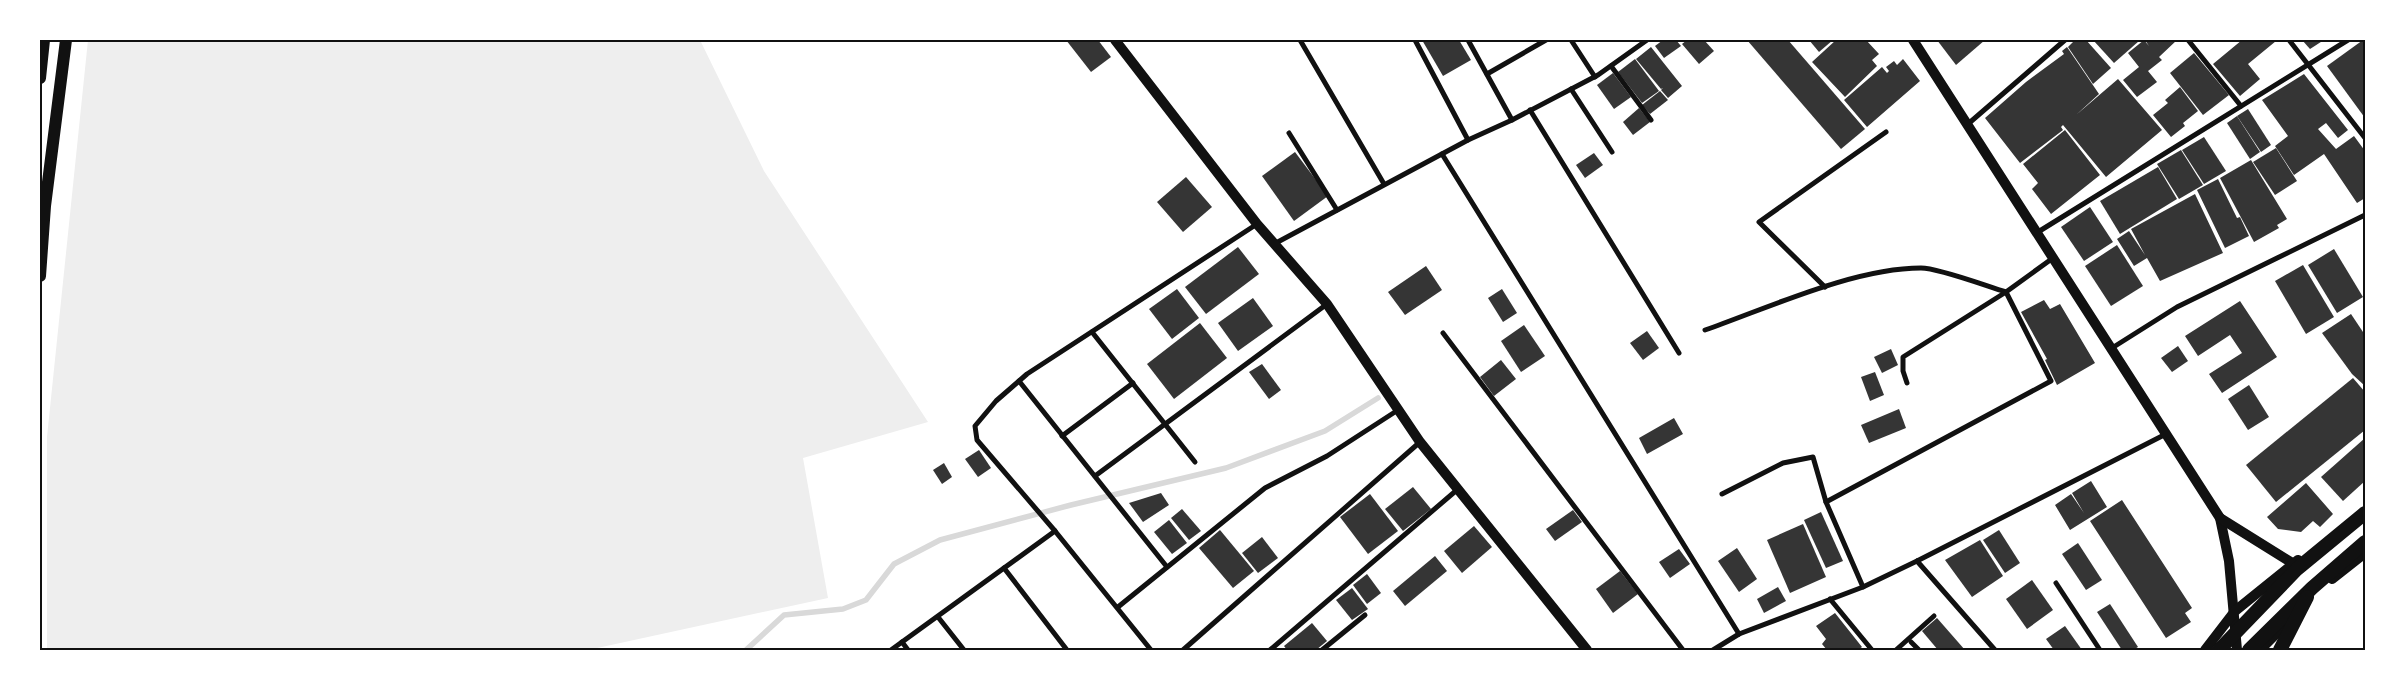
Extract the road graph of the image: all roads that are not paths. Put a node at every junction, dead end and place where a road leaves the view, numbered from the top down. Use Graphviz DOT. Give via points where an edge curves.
graph roads {
  1 [pos="44,40"];
  2 [pos="66,40"];
  3 [pos="1115,40"];
  4 [pos="1300,40"];
  5 [pos="1415,40"];
  6 [pos="1468,40"];
  7 [pos="1546,40"];
  8 [pos="1571,40"];
  9 [pos="1648,40"];
  10 [pos="1913,40"];
  11 [pos="2188,40"];
  12 [pos="2290,40"];
  13 [pos="2348,40"];
  14 [pos="2062,41"];
  15 [pos="2308,64"];
  16 [pos="1611,66"];
  17 [pos="1487,74"];
  18 [pos="1595,77"];
  19 [pos="40,78"];
  20 [pos="1571,89"];
  21 [pos="2241,106"];
  22 [pos="1530,110"];
  23 [pos="1512,120"];
  24 [pos="1651,120"];
  25 [pos="1968,124"];
  26 [pos="1886,132"];
  27 [pos="1289,133"];
  28 [pos="2365,138"];
  29 [pos="1468,140"];
  30 [pos="1612,152"];
  31 [pos="1442,154"];
  32 [pos="1384,184"];
  33 [pos="1337,210"];
  34 [pos="2365,215"];
  35 [pos="1257,224"];
  36 [pos="2038,232"];
  37 [pos="1274,244"];
  38 [pos="2054,258"];
  39 [pos="40,276"];
  40 [pos="1825,287"];
  41 [pos="2006,292"];
  42 [pos="1327,304"];
  43 [pos="1704,330"];
  44 [pos="1092,332"];
  45 [pos="1443,333"];
  46 [pos="2112,348"];
  47 [pos="1679,353"];
  48 [pos="1019,381"];
  49 [pos="1133,383"];
  50 [pos="1907,383"];
  51 [pos="1398,410"];
  52 [pos="1166,423"];
  53 [pos="2167,434"];
  54 [pos="1062,436"];
  55 [pos="1420,442"];
  56 [pos="1195,462"];
  57 [pos="1094,476"];
  58 [pos="1459,488"];
  59 [pos="1722,494"];
  60 [pos="1826,502"];
  61 [pos="2365,506"];
  62 [pos="2365,513"];
  63 [pos="2220,518"];
  64 [pos="1056,531"];
  65 [pos="2365,542"];
  66 [pos="2365,553"];
  67 [pos="1917,561"];
  68 [pos="2294,564"];
  69 [pos="1167,567"];
  70 [pos="1004,568"];
  71 [pos="2056,583"];
  72 [pos="1863,587"];
  73 [pos="2312,588"];
  74 [pos="1830,599"];
  75 [pos="1118,607"];
  76 [pos="2235,611"];
  77 [pos="1365,615"];
  78 [pos="1934,616"];
  79 [pos="938,617"];
  80 [pos="1739,634"];
  81 [pos="902,642"];
  82 [pos="1911,642"];
  83 [pos="891,650"];
  84 [pos="908,650"];
  85 [pos="964,650"];
  86 [pos="1067,650"];
  87 [pos="1151,650"];
  88 [pos="1183,650"];
  89 [pos="1270,650"];
  90 [pos="1322,650"];
  91 [pos="1587,650"];
  92 [pos="1683,650"];
  93 [pos="1714,650"];
  94 [pos="1872,650"];
  95 [pos="1896,650"];
  96 [pos="1919,650"];
  97 [pos="1994,650"];
  98 [pos="2100,650"];
  99 [pos="2205,650"];
  100 [pos="2219,650"];
  101 [pos="2237,650"];
  102 [pos="2249,650"];
  103 [pos="2260,650"];
  104 [pos="2280,650"];
  1 -- 19 [label="main road"];
  2 -- 39 [label="main road" via="45,206"];
  3 -- 35 [label="main road"];
  4 -- 32 [label="street"];
  5 -- 29 [label="street"];
  6 -- 17 [label="street"];
  7 -- 17 [label="street"];
  8 -- 18 [label="street"];
  9 -- 16 [label="street"];
  10 -- 25 [label="main road"];
  11 -- 21 [label="street"];
  12 -- 15 [label="street"];
  13 -- 15 [label="street"];
  14 -- 25 [label="street"];
  15 -- 21 [label="street"];
  15 -- 28 [label="street"];
  16 -- 18 [label="street"];
  16 -- 24 [label="street"];
  17 -- 23 [label="street"];
  18 -- 20 [label="street"];
  20 -- 22 [label="street"];
  20 -- 30 [label="street"];
  21 -- 36 [label="street"];
  22 -- 23 [label="street"];
  22 -- 47 [label="street"];
  23 -- 29 [label="street"];
  25 -- 36 [label="main road"];
  26 -- 40 [label="street" via="1759,222"];
  27 -- 33 [label="street"];
  29 -- 31 [label="street"];
  31 -- 32 [label="street"];
  31 -- 80 [label="street"];
  32 -- 33 [label="street"];
  33 -- 37 [label="street"];
  34 -- 46 [label="street" via="2177,307"];
  35 -- 37 [label="main road"];
  35 -- 44 [label="street"];
  36 -- 38 [label="main road"];
  37 -- 42 [label="main road"];
  38 -- 41 [label="street"];
  38 -- 46 [label="main road"];
  40 -- 41 [label="street" via="1862,276 1923,268"];
  40 -- 43 [label="street"];
  41 -- 50 [label="street" via="1903,357"];
  41 -- 60 [label="street" via="2051,381"];
  42 -- 51 [label="main road"];
  42 -- 52 [label="street"];
  44 -- 48 [label="street"];
  44 -- 49 [label="street"];
  45 -- 92 [label="street"];
  46 -- 53 [label="main road"];
  48 -- 54 [label="street"];
  48 -- 64 [label="street" via="975,426 977,440"];
  49 -- 52 [label="street"];
  49 -- 54 [label="street"];
  51 -- 55 [label="main road"];
  51 -- 69 [label="street" via="1327,456 1265,488"];
  52 -- 56 [label="street"];
  52 -- 57 [label="street"];
  53 -- 63 [label="main road"];
  53 -- 67 [label="street"];
  54 -- 57 [label="street"];
  55 -- 58 [label="main road"];
  55 -- 88 [label="street"];
  57 -- 69 [label="street"];
  58 -- 89 [label="street"];
  58 -- 91 [label="main road"];
  59 -- 60 [label="street" via="1784,463 1813,457"];
  60 -- 72 [label="street"];
  61 -- 68 [label="main road"];
  62 -- 100 [label="highway" via="2297,569"];
  63 -- 68 [label="main road"];
  63 -- 76 [label="main road"];
  64 -- 70 [label="street"];
  64 -- 75 [label="street"];
  65 -- 73 [label="highway"];
  66 -- 103 [label="main road" via="2325,584"];
  67 -- 72 [label="street"];
  67 -- 97 [label="street"];
  68 -- 76 [label="main road"];
  69 -- 75 [label="street"];
  70 -- 79 [label="street"];
  70 -- 86 [label="street"];
  71 -- 98 [label="street"];
  72 -- 74 [label="street"];
  73 -- 102 [label="highway"];
  73 -- 104 [label="highway"];
  74 -- 80 [label="street"];
  74 -- 94 [label="street"];
  75 -- 87 [label="street"];
  76 -- 99 [label="main road"];
  76 -- 101 [label="main road"];
  77 -- 90 [label="street"];
  78 -- 95 [label="street"];
  79 -- 81 [label="street"];
  79 -- 85 [label="street"];
  80 -- 93 [label="street"];
  81 -- 83 [label="street"];
  81 -- 84 [label="street"];
  82 -- 96 [label="street"];
}
